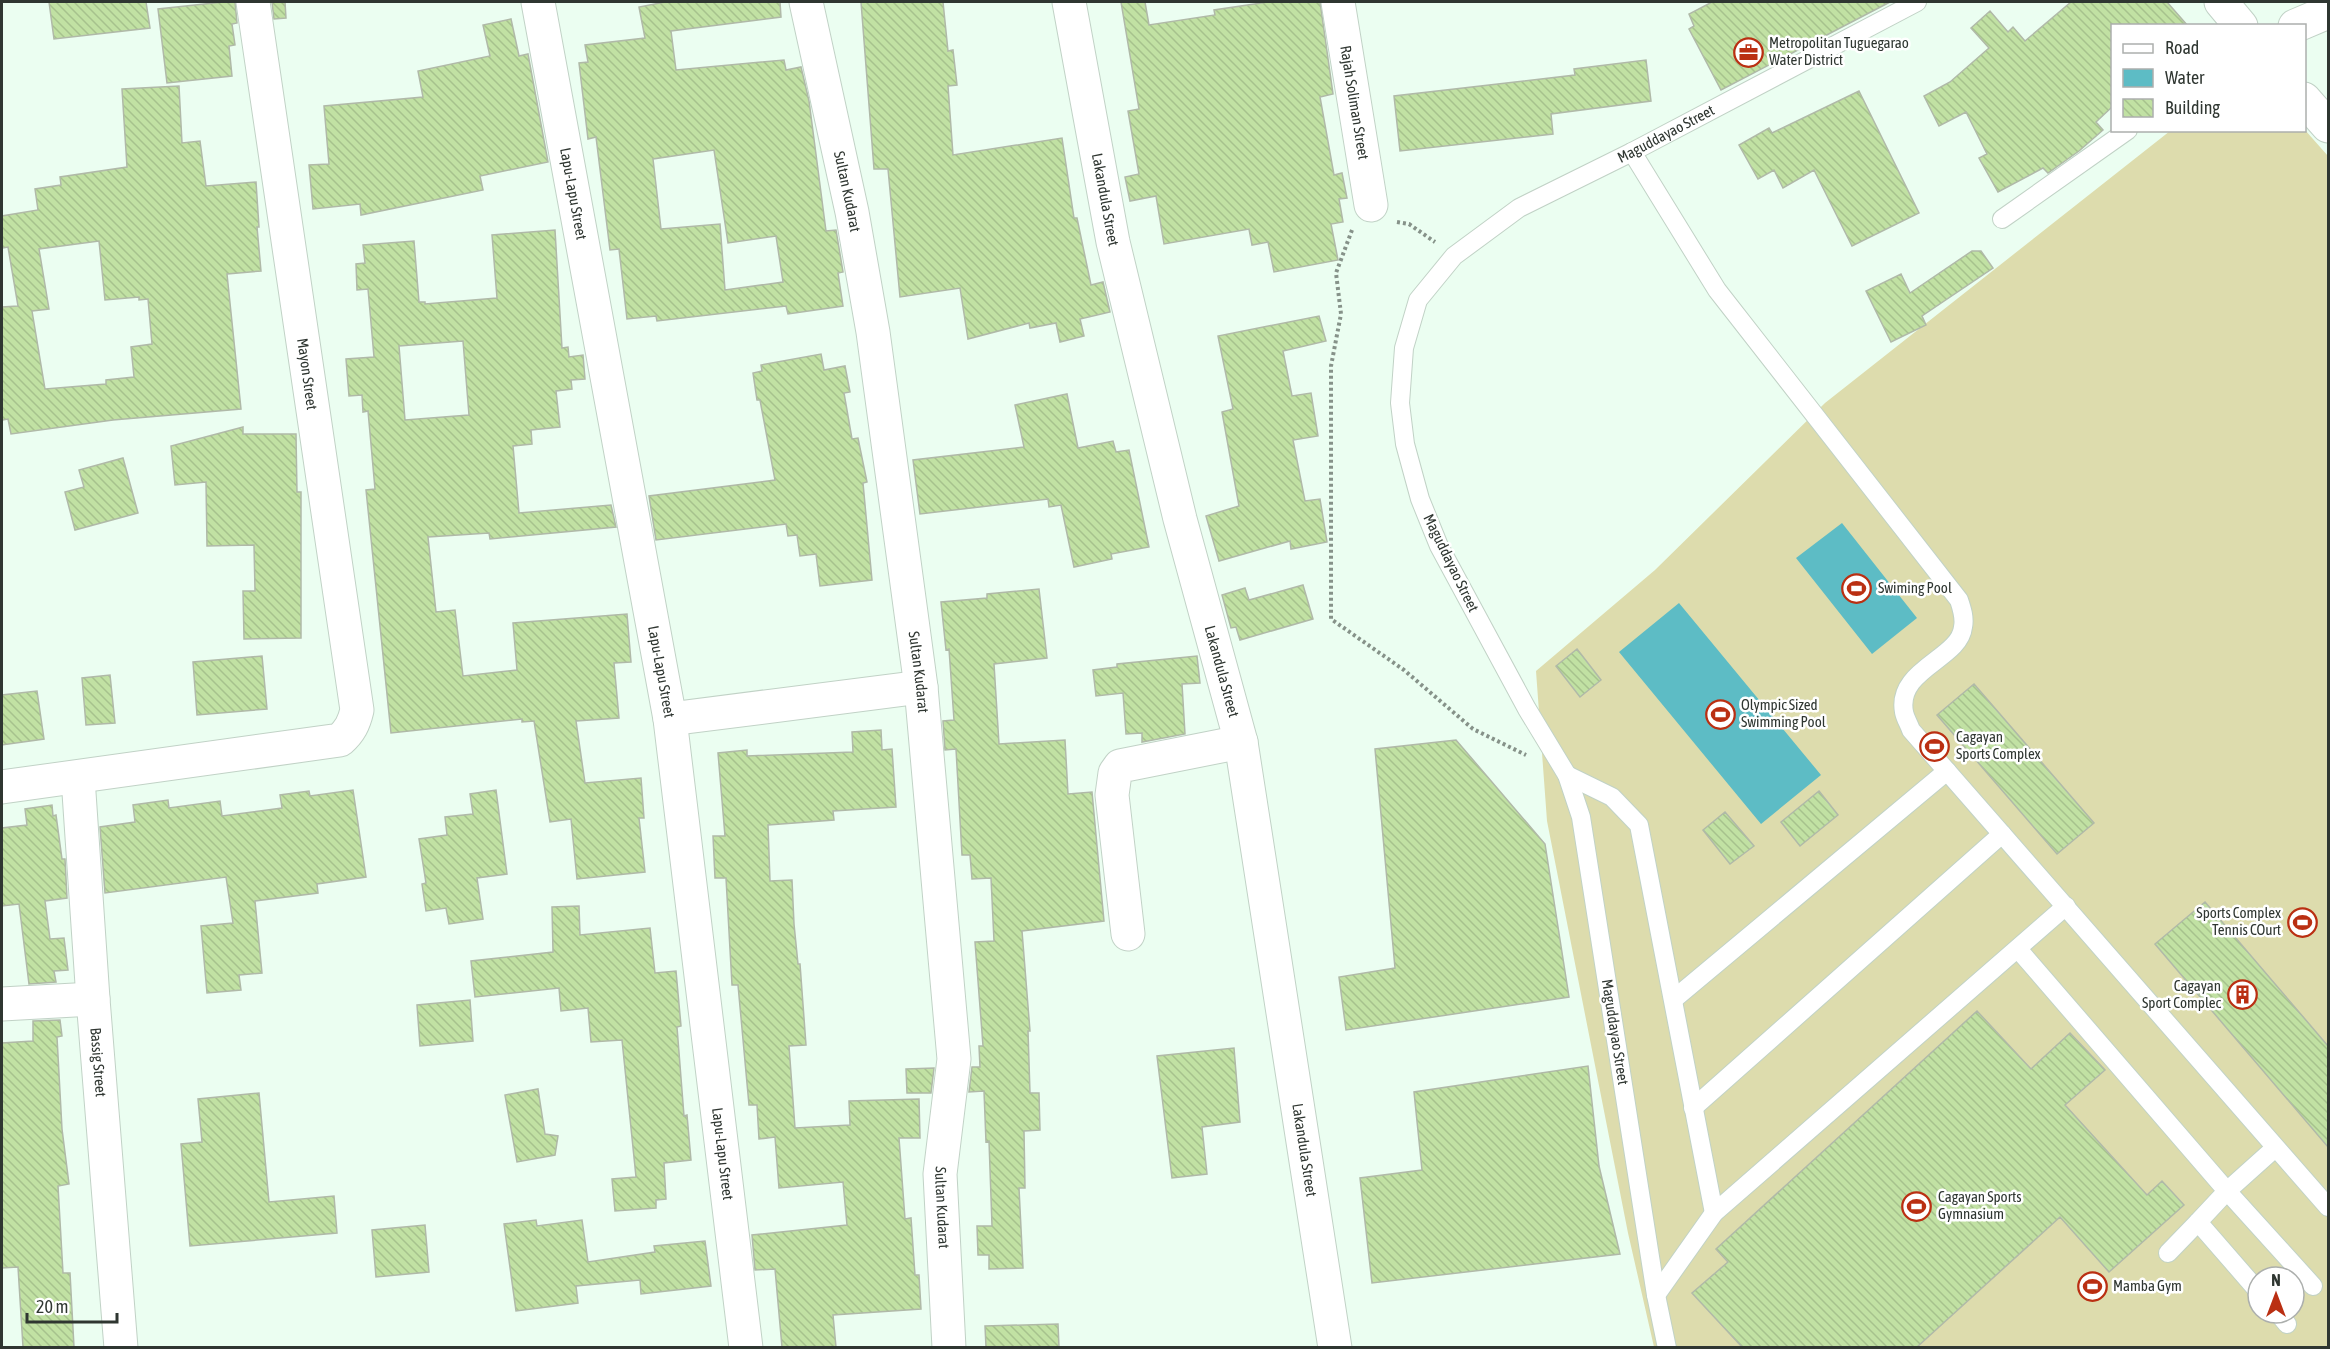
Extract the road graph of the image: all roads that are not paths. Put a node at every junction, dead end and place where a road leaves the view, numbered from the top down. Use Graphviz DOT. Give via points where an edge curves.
graph roads {
  1 [pos="253,2"];
  2 [pos="538,2"];
  3 [pos="806,2"];
  4 [pos="1069,2"];
  5 [pos="1338,2"];
  6 [pos="1917,2"];
  7 [pos="2222,2"];
  8 [pos="2328,12"];
  9 [pos="2239,24"];
  10 [pos="2300,24"];
  11 [pos="2306,101"];
  12 [pos="2328,126"];
  13 [pos="2125,132"];
  14 [pos="1632,152"];
  15 [pos="1373,216"];
  16 [pos="2002,219"];
  17 [pos="921,687"];
  18 [pos="670,719"];
  19 [pos="1241,742"];
  20 [pos="1947,771"];
  21 [pos="1567,775"];
  22 [pos="78,778"];
  23 [pos="2,787"];
  24 [pos="2002,834"];
  25 [pos="2066,906"];
  26 [pos="1128,934"];
  27 [pos="2018,949"];
  28 [pos="93,999"];
  29 [pos="1674,999"];
  30 [pos="2,1004"];
  31 [pos="1693,1108"];
  32 [pos="2275,1148"];
  33 [pos="2227,1191"];
  34 [pos="2328,1207"];
  35 [pos="1714,1213"];
  36 [pos="2198,1222"];
  37 [pos="2168,1252"];
  38 [pos="2246,1277"];
  39 [pos="2313,1286"];
  40 [pos="1656,1295"];
  41 [pos="121,1347"];
  42 [pos="746,1347"];
  43 [pos="949,1347"];
  44 [pos="1335,1347"];
  45 [pos="1667,1347"];
  1 -- 22 [label="street, Mayon Street" via="357,710 350,731 340,740"];
  2 -- 18 [label="street, Lapu-Lapu Street"];
  3 -- 17 [label="street, Sultan Kudarat" via="852,212 873,332"];
  4 -- 19 [label="street, Lakandula Street" via="1113,242 1180,519"];
  5 -- 15 [label="street, Rajah Soliman Street"];
  6 -- 14 [label="lane, Maguddayao Street"];
  7 -- 9 [label="street"];
  8 -- 10 [label="street"];
  11 -- 12 [label="street"];
  13 -- 16 [label="lane"];
  14 -- 20 [label="lane" via="1717,291 1959,600 1964,614 1959,640 1913,679 1905,695 1904,712 1911,730"];
  14 -- 21 [label="lane, Maguddayao Street" via="1519,208 1454,256 1418,300 1404,348 1400,404 1405,444 1420,499 1439,546"];
  17 -- 18 [label="street"];
  17 -- 43 [label="street, Sultan Kudarat" via="954,1059 940,1174"];
  18 -- 42 [label="street, Lapu-Lapu Street"];
  19 -- 26 [label="street" via="1120,765 1115,772 1112,795"];
  19 -- 44 [label="street, Lakandula Street"];
  20 -- 24 [label="lane"];
  20 -- 29 [label="lane"];
  21 -- 29 [label="lane" via="1612,797 1640,825"];
  21 -- 40 [label="lane, Maguddayao Street" via="1581,817"];
  22 -- 23 [label="street"];
  22 -- 28 [label="street, Bassig Street"];
  24 -- 25 [label="lane"];
  24 -- 31 [label="lane"];
  25 -- 27 [label="lane"];
  25 -- 32 [label="lane"];
  27 -- 33 [label="lane"];
  27 -- 35 [label="lane"];
  28 -- 30 [label="street"];
  28 -- 41 [label="street, Bassig Street"];
  29 -- 31 [label="lane"];
  31 -- 35 [label="lane"];
  32 -- 33 [label="lane"];
  32 -- 34 [label="lane"];
  33 -- 36 [label="lane"];
  33 -- 39 [label="lane"];
  35 -- 40 [label="lane"];
  36 -- 37 [label="lane"];
  36 -- 38 [label="lane"];
  40 -- 45 [label="lane, Maguddayao Street"];
}
